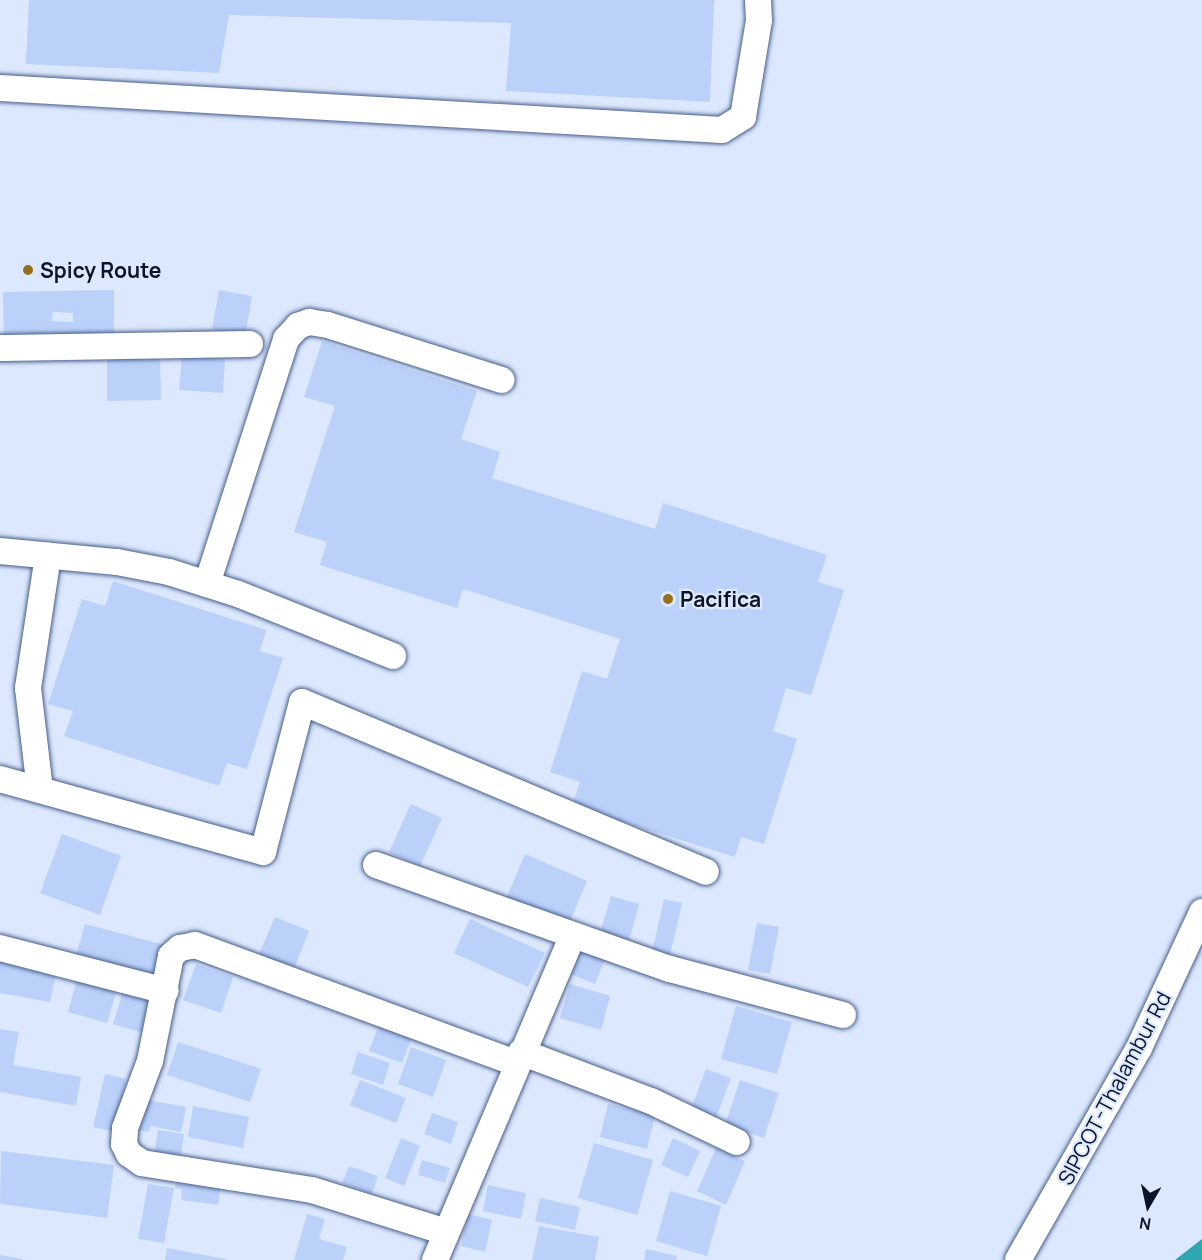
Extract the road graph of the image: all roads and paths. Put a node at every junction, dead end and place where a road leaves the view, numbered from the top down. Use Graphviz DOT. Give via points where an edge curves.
graph roads {
  1 [pos="758,0"];
  2 [pos="0,88"];
  3 [pos="249,344"];
  4 [pos="0,348"];
  5 [pos="501,380"];
  6 [pos="0,551"];
  7 [pos="48,555"];
  8 [pos="207,584"];
  9 [pos="393,656"];
  10 [pos="0,779"];
  11 [pos="40,790"];
  12 [pos="376,865"];
  13 [pos="706,872"];
  14 [pos="1202,912"];
  15 [pos="572,938"];
  16 [pos="0,948"];
  17 [pos="166,991"];
  18 [pos="843,1015"];
  19 [pos="519,1057"];
  20 [pos="737,1142"];
  21 [pos="446,1232"];
  22 [pos="435,1260"];
  23 [pos="1018,1260"];
  1 -- 2 [label="street" via="759,20 743,117 722,130"];
  3 -- 4 [label="street"];
  5 -- 8 [label="street" via="328,325 309,322 298,326 286,339"];
  6 -- 7 [label="street"];
  7 -- 8 [label="street" via="117,562"];
  7 -- 11 [label="street" via="28,688"];
  8 -- 9 [label="street"];
  10 -- 11 [label="street"];
  11 -- 13 [label="street" via="263,852 302,702"];
  12 -- 15 [label="street"];
  14 -- 23 [label="street, SIPCOT-Thalambur Rd" via="1139,1048"];
  15 -- 18 [label="street" via="695,977"];
  15 -- 19 [label="street"];
  16 -- 17 [label="street"];
  17 -- 19 [label="street" via="171,956 180,948 195,945"];
  17 -- 21 [label="street" via="150,1061 125,1128 124,1144 129,1154 142,1163 312,1190"];
  19 -- 20 [label="street" via="651,1101"];
  19 -- 21 [label="street"];
  21 -- 22 [label="street"];
}
